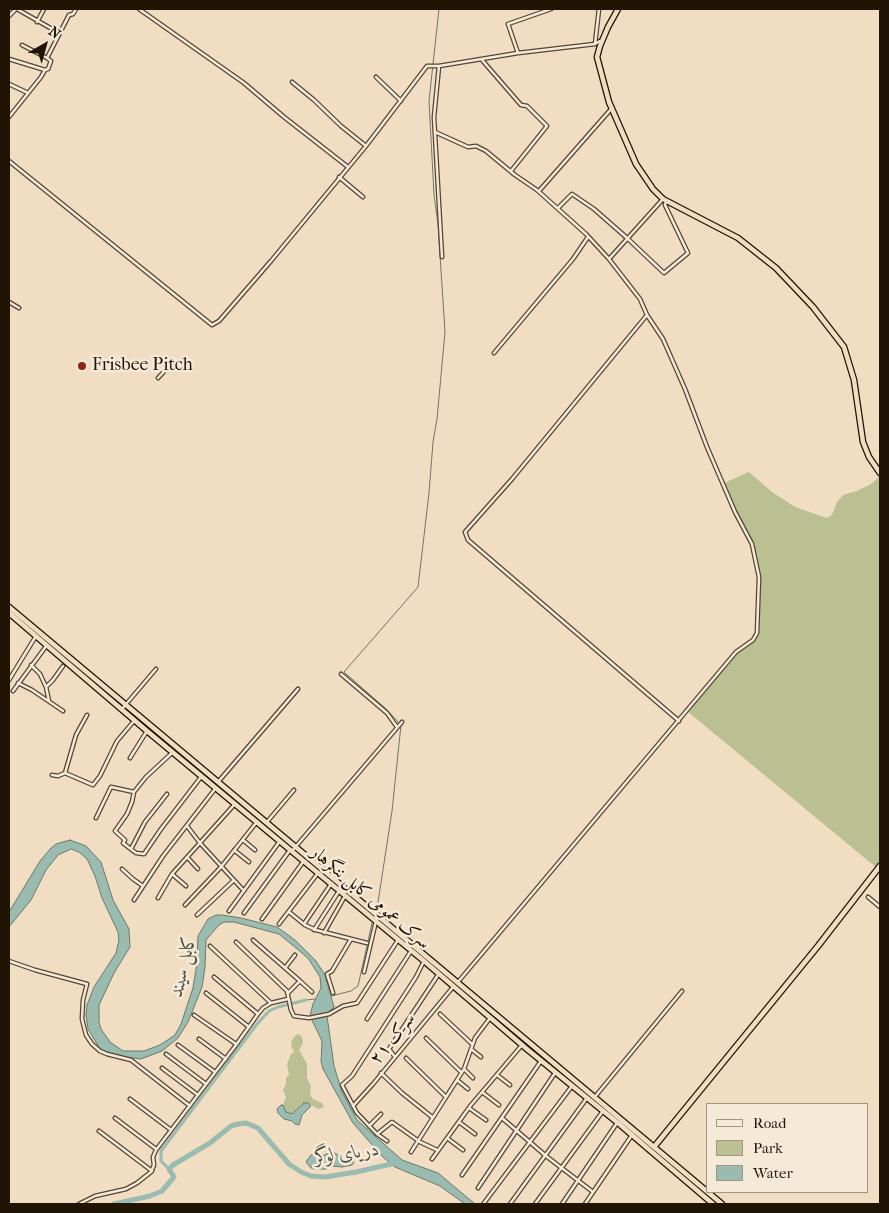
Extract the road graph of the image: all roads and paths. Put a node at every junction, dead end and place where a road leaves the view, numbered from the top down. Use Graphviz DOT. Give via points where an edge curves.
graph roads {
  1 [pos="17,9"];
  2 [pos="44,9"];
  3 [pos="76,9"];
  4 [pos="139,9"];
  5 [pos="551,9"];
  6 [pos="599,9"];
  7 [pos="618,9"];
  8 [pos="9,16"];
  9 [pos="37,22"];
  10 [pos="60,34"];
  11 [pos="602,41"];
  12 [pos="595,44"];
  13 [pos="22,45"];
  14 [pos="518,53"];
  15 [pos="46,58"];
  16 [pos="9,59"];
  17 [pos="482,60"];
  18 [pos="439,66"];
  19 [pos="45,70"];
  20 [pos="376,77"];
  21 [pos="292,82"];
  22 [pos="9,84"];
  23 [pos="28,93"];
  24 [pos="401,100"];
  25 [pos="612,108"];
  26 [pos="9,117"];
  27 [pos="435,132"];
  28 [pos="366,146"];
  29 [pos="9,162"];
  30 [pos="348,167"];
  31 [pos="510,171"];
  32 [pos="339,177"];
  33 [pos="539,191"];
  34 [pos="363,197"];
  35 [pos="664,200"];
  36 [pos="558,209"];
  37 [pos="588,237"];
  38 [pos="627,238"];
  39 [pos="442,257"];
  40 [pos="609,259"];
  41 [pos="9,302"];
  42 [pos="19,308"];
  43 [pos="647,315"];
  44 [pos="494,353"];
  45 [pos="169,366"];
  46 [pos="158,378"];
  47 [pos="880,473"];
  48 [pos="9,607"];
  49 [pos="9,613"];
  50 [pos="36,636"];
  51 [pos="47,645"];
  52 [pos="31,665"];
  53 [pos="63,666"];
  54 [pos="156,669"];
  55 [pos="341,674"];
  56 [pos="9,680"];
  57 [pos="18,683"];
  58 [pos="46,687"];
  59 [pos="298,689"];
  60 [pos="13,691"];
  61 [pos="48,701"];
  62 [pos="124,707"];
  63 [pos="63,711"];
  64 [pos="87,714"];
  65 [pos="135,720"];
  66 [pos="679,721"];
  67 [pos="402,722"];
  68 [pos="398,727"];
  69 [pos="147,731"];
  70 [pos="173,752"];
  71 [pos="130,758"];
  72 [pos="65,773"];
  73 [pos="52,774"];
  74 [pos="202,776"];
  75 [pos="218,782"];
  76 [pos="216,788"];
  77 [pos="294,790"];
  78 [pos="134,792"];
  79 [pos="167,794"];
  80 [pos="235,803"];
  81 [pos="96,818"];
  82 [pos="257,822"];
  83 [pos="266,823"];
  84 [pos="187,826"];
  85 [pos="242,840"];
  86 [pos="280,841"];
  87 [pos="200,843"];
  88 [pos="131,849"];
  89 [pos="292,849"];
  90 [pos="234,850"];
  91 [pos="255,850"];
  92 [pos="187,857"];
  93 [pos="304,861"];
  94 [pos="249,862"];
  95 [pos="880,866"];
  96 [pos="221,867"];
  97 [pos="122,869"];
  98 [pos="198,869"];
  99 [pos="318,873"];
  100 [pos="172,874"];
  101 [pos="233,880"];
  102 [pos="331,884"];
  103 [pos="143,886"];
  104 [pos="186,886"];
  105 [pos="244,891"];
  106 [pos="339,891"];
  107 [pos="345,896"];
  108 [pos="868,897"];
  109 [pos="158,898"];
  110 [pos="134,900"];
  111 [pos="185,905"];
  112 [pos="880,907"];
  113 [pos="229,911"];
  114 [pos="289,912"];
  115 [pos="244,913"];
  116 [pos="197,915"];
  117 [pos="262,919"];
  118 [pos="376,922"];
  119 [pos="279,924"];
  120 [pos="304,924"];
  121 [pos="314,930"];
  122 [pos="324,933"];
  123 [pos="351,939"];
  124 [pos="253,940"];
  125 [pos="398,940"];
  126 [pos="236,942"];
  127 [pos="367,943"];
  128 [pos="210,946"];
  129 [pos="411,952"];
  130 [pos="295,955"];
  131 [pos="9,961"];
  132 [pos="424,961"];
  133 [pos="285,968"];
  134 [pos="364,972"];
  135 [pos="439,974"];
  136 [pos="214,977"];
  137 [pos="300,981"];
  138 [pos="454,986"];
  139 [pos="682,991"];
  140 [pos="312,992"];
  141 [pos="206,993"];
  142 [pos="288,993"];
  143 [pos="333,993"];
  144 [pos="289,1002"];
  145 [pos="271,1003"];
  146 [pos="258,1014"];
  147 [pos="440,1014"];
  148 [pos="194,1015"];
  149 [pos="490,1018"];
  150 [pos="367,1019"];
  151 [pos="249,1027"];
  152 [pos="426,1038"];
  153 [pos="199,1039"];
  154 [pos="473,1044"];
  155 [pos="178,1045"];
  156 [pos="236,1045"];
  157 [pos="522,1045"];
  158 [pos="471,1049"];
  159 [pos="166,1054"];
  160 [pos="394,1057"];
  161 [pos="481,1057"];
  162 [pos="406,1058"];
  163 [pos="226,1059"];
  164 [pos="541,1061"];
  165 [pos="162,1068"];
  166 [pos="464,1069"];
  167 [pos="216,1072"];
  168 [pos="462,1072"];
  169 [pos="556,1072"];
  170 [pos="381,1074"];
  171 [pos="497,1075"];
  172 [pos="473,1078"];
  173 [pos="457,1080"];
  174 [pos="206,1084"];
  175 [pos="510,1085"];
  176 [pos="572,1086"];
  177 [pos="468,1090"];
  178 [pos="482,1092"];
  179 [pos="198,1095"];
  180 [pos="447,1097"];
  181 [pos="130,1099"];
  182 [pos="591,1099"];
  183 [pos="499,1105"];
  184 [pos="190,1106"];
  185 [pos="353,1106"];
  186 [pos="469,1108"];
  187 [pos="602,1111"];
  188 [pos="381,1114"];
  189 [pos="432,1117"];
  190 [pos="115,1118"];
  191 [pos="502,1118"];
  192 [pos="486,1120"];
  193 [pos="459,1122"];
  194 [pos="618,1123"];
  195 [pos="369,1126"];
  196 [pos="171,1130"];
  197 [pos="516,1130"];
  198 [pos="100,1131"];
  199 [pos="377,1134"];
  200 [pos="475,1134"];
  201 [pos="632,1135"];
  202 [pos="447,1138"];
  203 [pos="387,1141"];
  204 [pos="418,1141"];
  205 [pos="530,1142"];
  206 [pos="653,1148"];
  207 [pos="156,1150"];
  208 [pos="437,1150"];
  209 [pos="463,1150"];
  210 [pos="411,1152"];
  211 [pos="546,1156"];
  212 [pos="432,1159"];
  213 [pos="561,1168"];
  214 [pos="152,1171"];
  215 [pos="462,1175"];
  216 [pos="578,1182"];
  217 [pos="478,1188"];
  218 [pos="706,1191"];
  219 [pos="593,1192"];
  220 [pos="708,1193"];
  221 [pos="484,1203"];
  222 [pos="79,1204"];
  223 [pos="510,1204"];
  224 [pos="535,1204"];
  225 [pos="562,1204"];
  226 [pos="585,1204"];
  227 [pos="713,1204"];
  228 [pos="722,1204"];
  1 -- 8 [label="street"];
  1 -- 9 [label="street"];
  2 -- 9 [label="street"];
  3 -- 10 [label="street" via="69,14"];
  4 -- 30 [label="street" via="244,84"];
  5 -- 14 [label="street" via="508,24"];
  6 -- 12 [label="street"];
  7 -- 11 [label="highway"];
  9 -- 10 [label="street"];
  10 -- 15 [label="street"];
  11 -- 12 [label="street"];
  11 -- 25 [label="highway" via="597,56"];
  12 -- 14 [label="street"];
  13 -- 15 [label="street"];
  14 -- 17 [label="street"];
  15 -- 19 [label="street" via="51,61"];
  16 -- 19 [label="street"];
  17 -- 18 [label="street"];
  17 -- 31 [label="street" via="521,105 527,106 547,126"];
  18 -- 24 [label="street" via="427,66"];
  18 -- 27 [label="street"];
  19 -- 23 [label="street"];
  20 -- 24 [label="street"];
  21 -- 28 [label="street"];
  22 -- 23 [label="street"];
  23 -- 26 [label="street"];
  24 -- 28 [label="street"];
  25 -- 33 [label="street"];
  25 -- 35 [label="highway" via="636,164"];
  27 -- 31 [label="street, سرک ۲۱" via="486,151"];
  27 -- 39 [label="street"];
  28 -- 30 [label="street"];
  29 -- 32 [label="street" via="212,325 271,262"];
  30 -- 32 [label="street"];
  31 -- 33 [label="street, سرک ۲۱"];
  32 -- 34 [label="street"];
  33 -- 36 [label="street, سرک ۲۱"];
  35 -- 38 [label="street"];
  35 -- 38 [label="street" via="688,253 664,273"];
  35 -- 47 [label="highway" via="738,238 776,268 813,307 844,347 854,380 863,442"];
  36 -- 37 [label="street, سرک ۲۱"];
  36 -- 38 [label="street" via="572,194"];
  37 -- 40 [label="street, سرک ۲۱"];
  37 -- 44 [label="street"];
  38 -- 40 [label="street"];
  40 -- 43 [label="street, سرک ۲۱" via="640,299"];
  41 -- 42 [label="street"];
  43 -- 66 [label="street, سرک ۲۱" via="663,339 735,512 752,544 759,577 757,633 736,652"];
  43 -- 66 [label="street" via="465,532 468,540"];
  45 -- 46 [label="street"];
  48 -- 62 [label="highway, سرک عمومی کابل ننگرهار"];
  49 -- 50 [label="highway, سرک عمومی کابل ننگرهار"];
  50 -- 51 [label="highway, سرک عمومی کابل ننگرهار"];
  50 -- 56 [label="street"];
  51 -- 52 [label="street"];
  51 -- 62 [label="highway, سرک عمومی کابل ننگرهار"];
  52 -- 57 [label="street"];
  52 -- 58 [label="street"];
  53 -- 58 [label="street"];
  54 -- 62 [label="street"];
  55 -- 68 [label="street" via="387,713"];
  57 -- 60 [label="street"];
  57 -- 61 [label="street"];
  58 -- 61 [label="street"];
  59 -- 75 [label="street"];
  61 -- 63 [label="street"];
  62 -- 65 [label="highway, سرک عمومی کابل ننگرهار"];
  62 -- 75 [label="highway, سرک عمومی کابل ننگرهار"];
  64 -- 72 [label="street" via="76,735"];
  65 -- 69 [label="highway, سرک عمومی کابل ننگرهار"];
  65 -- 72 [label="street" via="117,742 93,785"];
  66 -- 138 [label="street, سرک ۲۱"];
  67 -- 68 [label="street"];
  68 -- 89 [label="street"];
  69 -- 70 [label="highway, سرک عمومی کابل ننگرهار"];
  69 -- 71 [label="street"];
  70 -- 74 [label="highway, سرک عمومی کابل ننگرهار"];
  70 -- 78 [label="street"];
  72 -- 73 [label="street"];
  74 -- 76 [label="highway, سرک عمومی کابل ننگرهار"];
  74 -- 88 [label="street" via="145,854"];
  75 -- 83 [label="highway, سرک عمومی کابل ننگرهار"];
  76 -- 80 [label="highway, سرک عمومی کابل ننگرهار"];
  76 -- 84 [label="street"];
  77 -- 83 [label="street"];
  78 -- 81 [label="street" via="112,787"];
  78 -- 88 [label="street" via="127,814 115,831"];
  79 -- 88 [label="street" via="145,822"];
  80 -- 82 [label="highway, سرک عمومی کابل ننگرهار"];
  80 -- 87 [label="street"];
  82 -- 85 [label="street"];
  82 -- 86 [label="highway, سرک عمومی کابل ننگرهار"];
  83 -- 89 [label="highway, سرک عمومی کابل ننگرهار"];
  84 -- 87 [label="street"];
  84 -- 103 [label="street"];
  85 -- 90 [label="street"];
  85 -- 91 [label="street"];
  86 -- 89 [label="highway, سرک عمومی کابل ننگرهار"];
  86 -- 105 [label="street"];
  87 -- 92 [label="street"];
  87 -- 96 [label="street"];
  89 -- 93 [label="highway, سرک عمومی کابل ننگرهار"];
  89 -- 115 [label="street"];
  89 -- 138 [label="highway, سرک عمومی کابل ننگرهار"];
  90 -- 94 [label="street"];
  90 -- 96 [label="street"];
  92 -- 98 [label="street"];
  92 -- 100 [label="street"];
  93 -- 99 [label="highway, سرک عمومی کابل ننگرهار"];
  93 -- 117 [label="street"];
  95 -- 206 [label="highway"];
  96 -- 101 [label="street"];
  96 -- 111 [label="street"];
  97 -- 103 [label="street"];
  99 -- 102 [label="highway, سرک عمومی کابل ننگرهار"];
  99 -- 114 [label="street"];
  100 -- 104 [label="street"];
  100 -- 109 [label="street"];
  101 -- 105 [label="street"];
  101 -- 116 [label="street"];
  102 -- 106 [label="highway, سرک عمومی کابل ننگرهار"];
  102 -- 120 [label="street"];
  103 -- 110 [label="street"];
  105 -- 113 [label="street"];
  106 -- 107 [label="highway, سرک عمومی کابل ننگرهار"];
  106 -- 121 [label="street"];
  107 -- 118 [label="highway, سرک عمومی کابل ننگرهار"];
  107 -- 122 [label="street"];
  108 -- 112 [label="street"];
  114 -- 119 [label="street"];
  114 -- 120 [label="street"];
  118 -- 125 [label="highway, سرک عمومی کابل ننگرهار"];
  118 -- 134 [label="street"];
  120 -- 121 [label="street"];
  121 -- 122 [label="street"];
  122 -- 123 [label="street"];
  123 -- 127 [label="street"];
  123 -- 143 [label="street" via="327,974"];
  124 -- 133 [label="street"];
  125 -- 129 [label="highway, سرک عمومی کابل ننگرهار"];
  125 -- 144 [label="street" via="357,1003 309,1018 294,1016"];
  126 -- 142 [label="street"];
  128 -- 145 [label="street"];
  129 -- 132 [label="highway, سرک عمومی کابل ننگرهار"];
  129 -- 150 [label="street"];
  130 -- 133 [label="street"];
  131 -- 184 [label="street" via="87,984 82,1019 92,1044 100,1051 131,1060"];
  132 -- 135 [label="highway, سرک عمومی کابل ننگرهار"];
  132 -- 185 [label="street" via="356,1069 342,1085"];
  133 -- 137 [label="street"];
  135 -- 138 [label="highway, سرک عمومی کابل ننگرهار"];
  135 -- 160 [label="street" via="389,1049"];
  136 -- 146 [label="street"];
  137 -- 140 [label="street"];
  137 -- 142 [label="street"];
  138 -- 149 [label="highway, سرک عمومی کابل ننگرهار"];
  138 -- 160 [label="street, سرک ۲۱"];
  138 -- 182 [label="highway, سرک عمومی کابل ننگرهار"];
  139 -- 182 [label="street"];
  141 -- 151 [label="street"];
  142 -- 144 [label="street"];
  144 -- 145 [label="street"];
  145 -- 146 [label="street"];
  146 -- 151 [label="street"];
  147 -- 154 [label="street"];
  148 -- 156 [label="street"];
  149 -- 154 [label="street"];
  149 -- 157 [label="highway, سرک عمومی کابل ننگرهار"];
  151 -- 156 [label="street"];
  152 -- 168 [label="street"];
  153 -- 163 [label="street"];
  154 -- 158 [label="street"];
  155 -- 167 [label="street"];
  156 -- 163 [label="street"];
  157 -- 164 [label="highway, سرک عمومی کابل ننگرهار"];
  157 -- 171 [label="street"];
  158 -- 161 [label="street"];
  158 -- 166 [label="street"];
  159 -- 174 [label="street"];
  160 -- 170 [label="street, سرک ۲۱"];
  162 -- 180 [label="street"];
  163 -- 167 [label="street"];
  164 -- 169 [label="highway, سرک عمومی کابل ننگرهار"];
  164 -- 191 [label="street"];
  165 -- 179 [label="street"];
  166 -- 168 [label="street"];
  166 -- 172 [label="street"];
  167 -- 174 [label="street"];
  168 -- 173 [label="street"];
  169 -- 176 [label="highway, سرک عمومی کابل ننگرهار"];
  169 -- 197 [label="street"];
  170 -- 185 [label="street, سرک ۲۱"];
  170 -- 189 [label="street"];
  171 -- 175 [label="street"];
  171 -- 178 [label="street"];
  173 -- 177 [label="street"];
  173 -- 180 [label="street"];
  174 -- 179 [label="street"];
  176 -- 182 [label="highway, سرک عمومی کابل ننگرهار"];
  176 -- 205 [label="street"];
  178 -- 183 [label="street"];
  178 -- 186 [label="street"];
  179 -- 184 [label="street"];
  180 -- 189 [label="street"];
  181 -- 196 [label="street"];
  182 -- 187 [label="highway, سرک عمومی کابل ننگرهار"];
  182 -- 206 [label="highway, سرک عمومی کابل ننگرهار"];
  182 -- 211 [label="street"];
  184 -- 196 [label="street"];
  185 -- 195 [label="street"];
  186 -- 192 [label="street"];
  186 -- 193 [label="street"];
  187 -- 194 [label="highway, سرک عمومی کابل ننگرهار"];
  187 -- 213 [label="street"];
  188 -- 195 [label="street"];
  189 -- 204 [label="street"];
  190 -- 207 [label="street"];
  191 -- 197 [label="street"];
  191 -- 215 [label="street"];
  193 -- 200 [label="street"];
  193 -- 202 [label="street"];
  194 -- 201 [label="highway, سرک عمومی کابل ننگرهار"];
  194 -- 216 [label="street"];
  195 -- 199 [label="street"];
  196 -- 207 [label="street"];
  197 -- 205 [label="street"];
  197 -- 217 [label="street"];
  198 -- 214 [label="street"];
  199 -- 203 [label="street"];
  199 -- 204 [label="street" via="392,1122"];
  201 -- 206 [label="highway, سرک عمومی کابل ننگرهار"];
  201 -- 219 [label="street"];
  202 -- 208 [label="street"];
  202 -- 209 [label="street"];
  204 -- 208 [label="street"];
  204 -- 210 [label="street"];
  205 -- 211 [label="street"];
  205 -- 221 [label="street"];
  206 -- 218 [label="highway"];
  206 -- 227 [label="highway, سرک عمومی کابل ننگرهار"];
  207 -- 214 [label="street"];
  208 -- 212 [label="street"];
  211 -- 213 [label="street"];
  211 -- 223 [label="street"];
  213 -- 216 [label="street"];
  213 -- 224 [label="street"];
  214 -- 222 [label="street" via="126,1189 95,1196"];
  216 -- 219 [label="street"];
  216 -- 225 [label="street"];
  219 -- 226 [label="street"];
  220 -- 228 [label="highway"];
}
